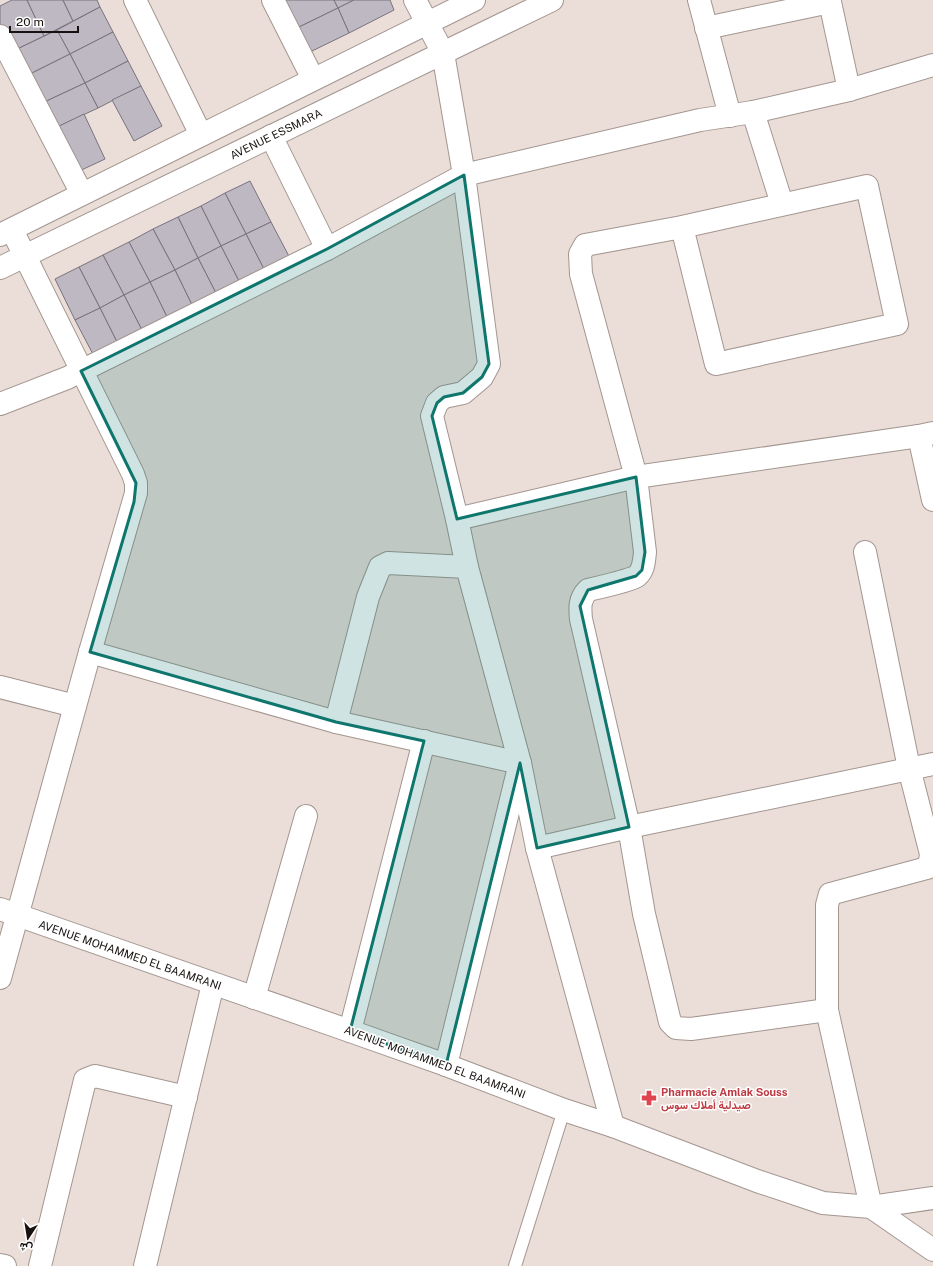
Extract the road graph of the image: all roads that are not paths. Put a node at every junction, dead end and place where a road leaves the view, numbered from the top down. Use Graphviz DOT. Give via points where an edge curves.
graph roads {
  1 [pos="135,0"];
  2 [pos="273,0"];
  3 [pos="415,0"];
  4 [pos="474,0"];
  5 [pos="552,0"];
  6 [pos="699,0"];
  7 [pos="428,22"];
  8 [pos="706,28"];
  9 [pos="0,36"];
  10 [pos="443,53"];
  11 [pos="933,66"];
  12 [pos="313,79"];
  13 [pos="849,90"];
  14 [pos="753,112"];
  15 [pos="730,116"];
  16 [pos="201,136"];
  17 [pos="271,136"];
  18 [pos="464,175"];
  19 [pos="82,194"];
  20 [pos="782,204"];
  21 [pos="682,227"];
  22 [pos="6,232"];
  23 [pos="328,249"];
  24 [pos="25,257"];
  25 [pos="0,268"];
  26 [pos="81,371"];
  27 [pos="0,404"];
  28 [pos="926,435"];
  29 [pos="636,477"];
  30 [pos="933,500"];
  31 [pos="458,519"];
  32 [pos="865,552"];
  33 [pos="467,567"];
  34 [pos="90,652"];
  35 [pos="0,687"];
  36 [pos="75,706"];
  37 [pos="336,722"];
  38 [pos="424,741"];
  39 [pos="520,763"];
  40 [pos="933,764"];
  41 [pos="909,768"];
  42 [pos="306,816"];
  43 [pos="629,827"];
  44 [pos="537,848"];
  45 [pos="9,912"];
  46 [pos="0,978"];
  47 [pos="214,984"];
  48 [pos="254,998"];
  49 [pos="827,1010"];
  50 [pos="350,1031"];
  51 [pos="446,1065"];
  52 [pos="186,1097"];
  53 [pos="564,1110"];
  54 [pos="613,1126"];
  55 [pos="933,1198"];
  56 [pos="871,1207"];
  57 [pos="933,1250"];
  58 [pos="0,1265"];
  59 [pos="4,1266"];
  60 [pos="40,1266"];
  61 [pos="145,1266"];
  62 [pos="516,1266"];
  1 -- 16 [label="street"];
  2 -- 12 [label="street"];
  3 -- 7 [label="street"];
  4 -- 7 [label="street"];
  5 -- 10 [label="street, AVENUE ESSMARA"];
  6 -- 8 [label="street"];
  7 -- 10 [label="street"];
  7 -- 12 [label="street"];
  8 -- 13 [label="street" via="830,2"];
  8 -- 15 [label="street"];
  9 -- 19 [label="street"];
  10 -- 17 [label="street, AVENUE ESSMARA"];
  10 -- 18 [label="street"];
  11 -- 13 [label="street"];
  12 -- 16 [label="street"];
  13 -- 14 [label="street"];
  14 -- 15 [label="street"];
  14 -- 20 [label="street"];
  15 -- 18 [label="street" via="700,120"];
  16 -- 19 [label="street"];
  17 -- 23 [label="street"];
  17 -- 24 [label="street, AVENUE ESSMARA"];
  18 -- 23 [label="street"];
  18 -- 31 [label="street" via="488,364 482,377 463,392 444,397 437,403 432,416"];
  19 -- 22 [label="street"];
  20 -- 21 [label="street"];
  20 -- 21 [label="street" via="867,186 897,324 716,364"];
  21 -- 29 [label="street" via="585,245 580,254 581,274"];
  22 -- 24 [label="street"];
  23 -- 26 [label="street"];
  24 -- 25 [label="street, AVENUE ESSMARA"];
  24 -- 26 [label="street"];
  26 -- 27 [label="street"];
  26 -- 34 [label="street" via="133,474 136,488"];
  28 -- 29 [label="street"];
  28 -- 30 [label="street"];
  29 -- 31 [label="street"];
  29 -- 43 [label="street" via="645,552 642,570 636,576 588,590 582,596 580,606"];
  31 -- 33 [label="street"];
  32 -- 41 [label="street"];
  33 -- 37 [label="street" via="393,563 380,566 368,597"];
  33 -- 39 [label="street"];
  34 -- 36 [label="street"];
  34 -- 37 [label="street"];
  35 -- 36 [label="street"];
  36 -- 45 [label="street"];
  37 -- 38 [label="street"];
  38 -- 39 [label="street"];
  38 -- 50 [label="street"];
  39 -- 44 [label="street"];
  39 -- 51 [label="street"];
  40 -- 41 [label="street"];
  41 -- 43 [label="street"];
  41 -- 49 [label="street" via="931,854 930,861 927,868 830,894 827,905"];
  42 -- 48 [label="street"];
  43 -- 44 [label="street"];
  43 -- 49 [label="street" via="644,914 670,1022 676,1028 691,1029"];
  44 -- 54 [label="street"];
  45 -- 46 [label="street"];
  45 -- 47 [label="street, AVENUE MOHAMMED EL BAAMRANI"];
  47 -- 48 [label="street, AVENUE MOHAMMED EL BAAMRANI"];
  47 -- 52 [label="street"];
  48 -- 50 [label="street, AVENUE MOHAMMED EL BAAMRANI"];
  49 -- 56 [label="street"];
  50 -- 51 [label="street, AVENUE MOHAMMED EL BAAMRANI"];
  51 -- 53 [label="street, AVENUE MOHAMMED EL BAAMRANI"];
  52 -- 60 [label="street" via="95,1076 86,1080"];
  52 -- 61 [label="street"];
  53 -- 54 [label="street, AVENUE MOHAMMED EL BAAMRANI"];
  53 -- 62 [label="lane"];
  54 -- 56 [label="street, AVENUE MOHAMMED EL BAAMRANI" via="757,1182 823,1203"];
  55 -- 56 [label="street, AVENUE MOHAMMED EL BAAMRANI"];
  56 -- 57 [label="street"];
  58 -- 59 [label="street"];
}
